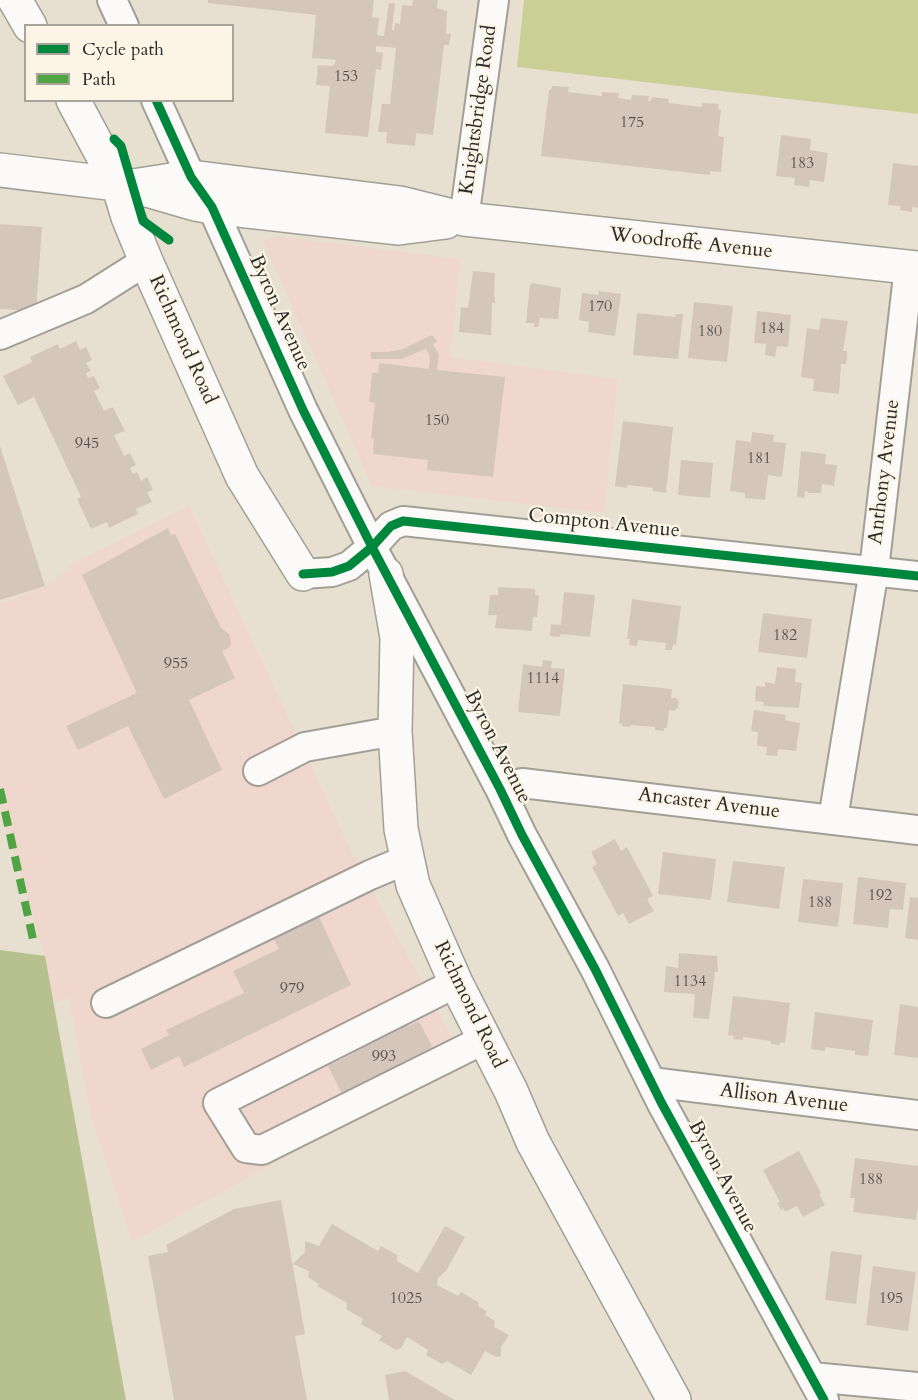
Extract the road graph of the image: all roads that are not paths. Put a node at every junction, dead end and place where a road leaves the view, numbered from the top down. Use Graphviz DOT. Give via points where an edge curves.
graph roads {
  1 [pos="15,0"];
  2 [pos="112,0"];
  3 [pos="494,0"];
  4 [pos="29,24"];
  5 [pos="123,24"];
  6 [pos="74,102"];
  7 [pos="157,102"];
  8 [pos="0,170"];
  9 [pos="126,185"];
  10 [pos="200,196"];
  11 [pos="464,219"];
  12 [pos="146,261"];
  13 [pos="913,267"];
  14 [pos="0,335"];
  15 [pos="379,561"];
  16 [pos="874,570"];
  17 [pos="303,574"];
  18 [pos="918,576"];
  19 [pos="395,730"];
  20 [pos="258,771"];
  21 [pos="500,789"];
  22 [pos="833,819"];
  23 [pos="918,830"];
  24 [pos="408,859"];
  25 [pos="456,983"];
  26 [pos="106,1003"];
  27 [pos="485,1039"];
  28 [pos="651,1082"];
  29 [pos="918,1115"];
  30 [pos="918,1386"];
  31 [pos="818,1388"];
  32 [pos="674,1400"];
  1 -- 4 [label="main road"];
  2 -- 5 [label="street"];
  3 -- 11 [label="street, Knightsbridge Road"];
  6 -- 9 [label="main road, Richmond Road"];
  7 -- 10 [label="street, Byron Avenue"];
  8 -- 9 [label="main road, Woodroffe Avenue"];
  9 -- 10 [label="main road, Woodroffe Avenue"];
  9 -- 12 [label="main road, Richmond Road" via="128,217"];
  10 -- 11 [label="main road, Woodroffe Avenue" via="400,203"];
  10 -- 15 [label="street, Byron Avenue"];
  11 -- 13 [label="main road, Woodroffe Avenue"];
  12 -- 14 [label="street" via="86,299"];
  12 -- 17 [label="main road, Richmond Road" via="242,476"];
  13 -- 16 [label="street, Anthony Avenue"];
  15 -- 16 [label="street, Compton Avenue" via="391,526 403,521"];
  15 -- 17 [label="street, Compton Avenue"];
  15 -- 19 [label="main road, Richmond Road" via="397,638"];
  15 -- 21 [label="street, Byron Avenue"];
  16 -- 18 [label="street, Compton Avenue"];
  16 -- 22 [label="street, Anthony Avenue"];
  19 -- 20 [label="street" via="305,747"];
  19 -- 24 [label="main road, Richmond Road" via="401,829"];
  21 -- 22 [label="street, Ancaster Avenue" via="522,783"];
  21 -- 28 [label="street, Byron Avenue"];
  22 -- 23 [label="street, Ancaster Avenue"];
  24 -- 25 [label="main road, Richmond Road" via="413,885"];
  24 -- 26 [label="street"];
  25 -- 27 [label="main road, Richmond Road"];
  25 -- 27 [label="street" via="218,1102 246,1148 262,1150"];
  27 -- 32 [label="main road, Richmond Road" via="533,1142"];
  28 -- 29 [label="street, Allison Avenue"];
  28 -- 31 [label="street, Byron Avenue"];
  30 -- 31 [label="street"];
}
